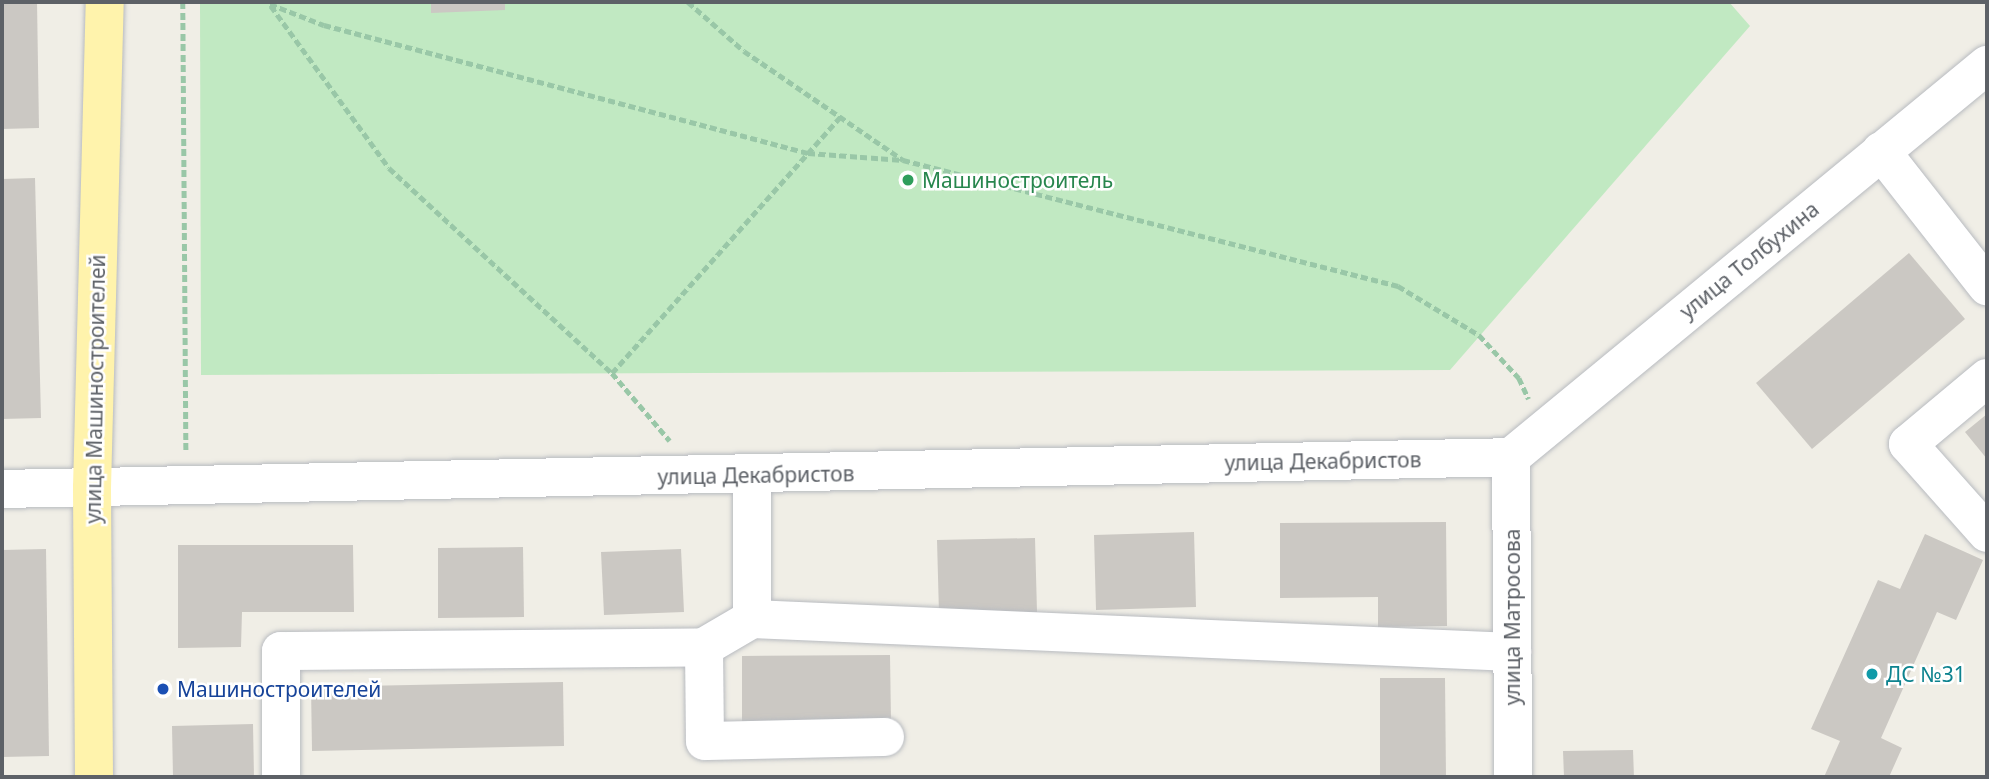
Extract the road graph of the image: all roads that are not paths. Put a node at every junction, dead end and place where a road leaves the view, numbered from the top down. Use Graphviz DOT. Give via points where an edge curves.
graph roads {
  1 [pos="105,2"];
  2 [pos="1987,65"];
  3 [pos="1881,151"];
  4 [pos="1987,286"];
  5 [pos="1987,378"];
  6 [pos="1511,457"];
  7 [pos="752,475"];
  8 [pos="92,488"];
  9 [pos="2,489"];
  10 [pos="1987,533"];
  11 [pos="752,619"];
  12 [pos="704,647"];
  13 [pos="1512,652"];
  14 [pos="886,737"];
  15 [pos="94,777"];
  16 [pos="281,777"];
  17 [pos="1513,777"];
  1 -- 8 [label="main road, улица Машиностроителей"];
  2 -- 3 [label="street, улица Толбухина"];
  3 -- 4 [label="street"];
  3 -- 6 [label="street, улица Толбухина"];
  5 -- 10 [label="street" via="1908,444"];
  6 -- 7 [label="street, улица Декабристов"];
  6 -- 13 [label="street, улица Матросова"];
  7 -- 8 [label="street, улица Декабристов"];
  7 -- 11 [label="street"];
  8 -- 9 [label="street, улица Декабристов"];
  8 -- 15 [label="main road, улица Машиностроителей"];
  11 -- 12 [label="street"];
  11 -- 13 [label="street"];
  12 -- 14 [label="street" via="705,741"];
  12 -- 16 [label="street" via="281,651"];
  13 -- 17 [label="street, улица Матросова"];
}
